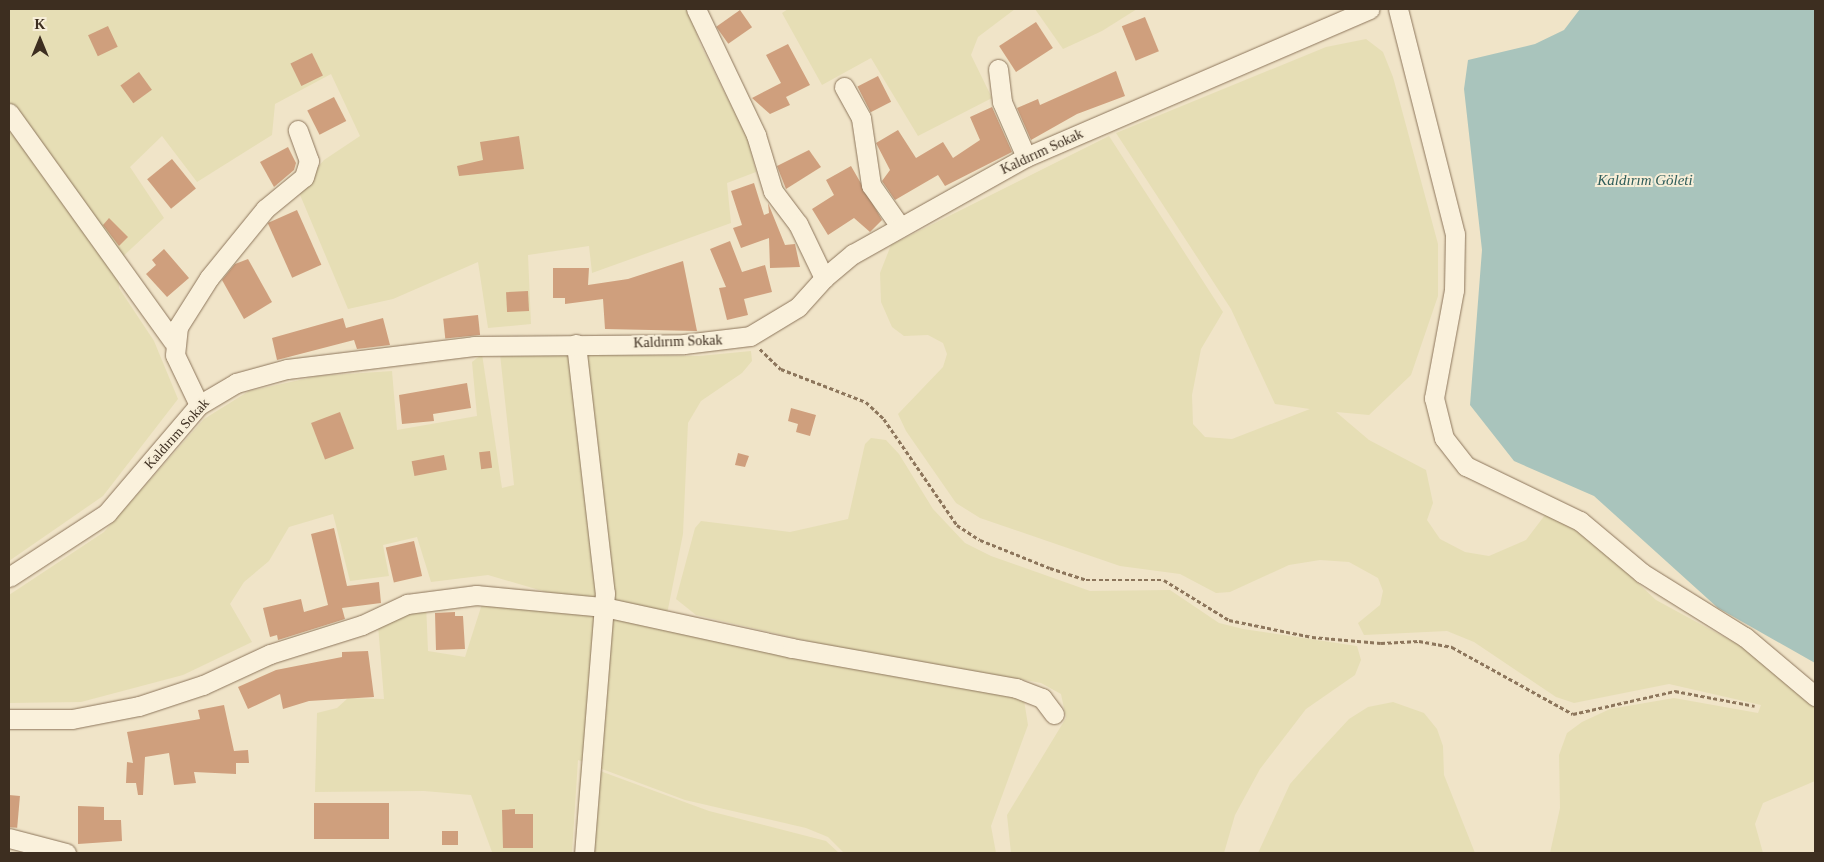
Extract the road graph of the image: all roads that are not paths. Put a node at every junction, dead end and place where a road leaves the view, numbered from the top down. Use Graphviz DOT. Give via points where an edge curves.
graph roads {
  1 [pos="696,9"];
  2 [pos="1370,9"];
  3 [pos="1398,9"];
  4 [pos="998,69"];
  5 [pos="844,87"];
  6 [pos="9,113"];
  7 [pos="298,130"];
  8 [pos="1026,157"];
  9 [pos="899,225"];
  10 [pos="824,278"];
  11 [pos="173,341"];
  12 [pos="576,344"];
  13 [pos="200,405"];
  14 [pos="9,577"];
  15 [pos="604,607"];
  16 [pos="1815,696"];
  17 [pos="1054,714"];
  18 [pos="9,719"];
  19 [pos="9,838"];
  20 [pos="66,853"];
  21 [pos="584,853"];
  1 -- 10 [label="street" via="756,135 773,191 807,239"];
  2 -- 8 [label="street, Kaldırım Sokak"];
  3 -- 16 [label="street" via="1455,234 1455,282 1434,398 1444,438 1466,466 1580,521 1642,573 1745,638"];
  4 -- 8 [label="street" via="1002,102"];
  5 -- 9 [label="street" via="861,118 871,185"];
  6 -- 11 [label="street"];
  7 -- 11 [label="street" via="309,161 304,177 265,209 218,266 194,300"];
  8 -- 9 [label="street, Kaldırım Sokak"];
  9 -- 10 [label="street, Kaldırım Sokak"];
  10 -- 12 [label="street, Kaldırım Sokak" via="798,307 750,336 684,344"];
  11 -- 13 [label="street" via="175,354"];
  12 -- 13 [label="street, Kaldırım Sokak" via="474,346 287,369 236,384"];
  12 -- 15 [label="street" via="584,386"];
  13 -- 14 [label="street, Kaldırım Sokak" via="107,513"];
  15 -- 17 [label="street" via="792,648 1016,688 1042,698"];
  15 -- 18 [label="street" via="469,596 407,604 362,626 270,654 202,685 138,706 72,719"];
  15 -- 21 [label="street"];
  19 -- 20 [label="street"];
}
